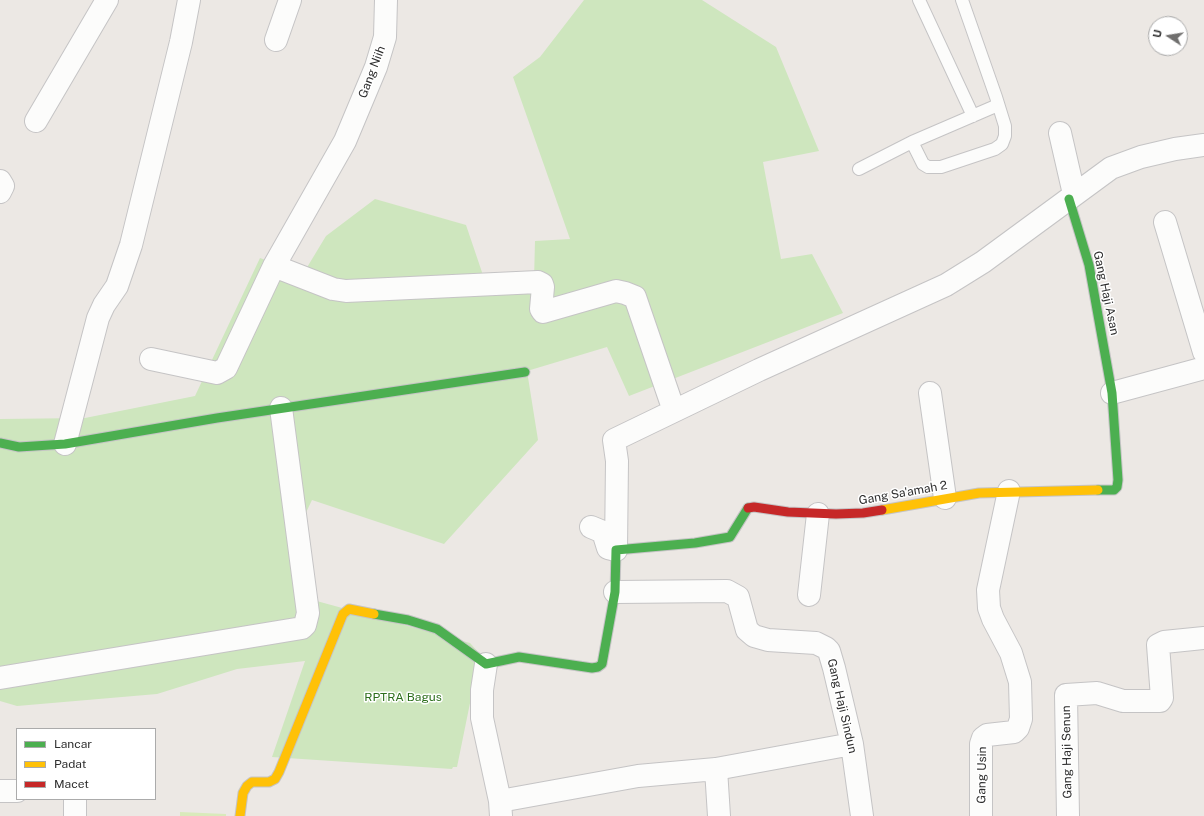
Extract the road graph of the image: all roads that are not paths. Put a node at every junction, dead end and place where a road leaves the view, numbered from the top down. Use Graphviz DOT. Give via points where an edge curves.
graph roads {
  1 [pos="107,0"];
  2 [pos="189,0"];
  3 [pos="290,0"];
  4 [pos="386,0"];
  5 [pos="919,0"];
  6 [pos="962,0"];
  7 [pos="276,40"];
  8 [pos="998,105"];
  9 [pos="973,116"];
  10 [pos="36,121"];
  11 [pos="1060,133"];
  12 [pos="912,142"];
  13 [pos="1204,145"];
  14 [pos="859,169"];
  15 [pos="0,181"];
  16 [pos="0,192"];
  17 [pos="1071,197"];
  18 [pos="1165,222"];
  19 [pos="274,266"];
  20 [pos="1204,352"];
  21 [pos="151,359"];
  22 [pos="1204,368"];
  23 [pos="525,372"];
  24 [pos="930,393"];
  25 [pos="1112,394"];
  26 [pos="281,408"];
  27 [pos="674,411"];
  28 [pos="0,443"];
  29 [pos="65,444"];
  30 [pos="1009,491"];
  31 [pos="945,498"];
  32 [pos="818,514"];
  33 [pos="591,527"];
  34 [pos="616,550"];
  35 [pos="615,592"];
  36 [pos="809,596"];
  37 [pos="1204,638"];
  38 [pos="486,664"];
  39 [pos="0,678"];
  40 [pos="852,744"];
  41 [pos="716,769"];
  42 [pos="0,791"];
  43 [pos="16,791"];
  44 [pos="75,800"];
  45 [pos="501,809"];
  46 [pos="75,816"];
  47 [pos="240,816"];
  48 [pos="719,816"];
  49 [pos="862,816"];
  50 [pos="981,816"];
  51 [pos="1068,816"];
  1 -- 10 [label="street"];
  2 -- 29 [label="street" via="131,245 117,286 98,318"];
  3 -- 7 [label="street"];
  4 -- 19 [label="street, Gang Niih" via="385,37 376,67 345,141"];
  5 -- 9 [label="lane"];
  6 -- 8 [label="lane"];
  8 -- 9 [label="lane"];
  8 -- 12 [label="lane" via="1005,126 1005,136 1002,144 995,149 941,167 928,167 923,164"];
  9 -- 12 [label="lane"];
  11 -- 17 [label="street"];
  12 -- 14 [label="lane"];
  13 -- 17 [label="street" via="1175,148 1111,168"];
  15 -- 16 [label="street" via="3,186"];
  17 -- 25 [label="street, Gang Haji Asan" via="1089,264"];
  17 -- 27 [label="street" via="984,262 946,285"];
  18 -- 20 [label="street"];
  19 -- 21 [label="street, Gang Niih" via="222,372"];
  19 -- 27 [label="street" via="333,289 346,291 538,282 543,287 543,312 616,291 625,293 635,297"];
  22 -- 25 [label="street"];
  23 -- 26 [label="street"];
  24 -- 31 [label="street"];
  25 -- 30 [label="street, Gang Sa'amah 2" via="1117,487 1109,490"];
  26 -- 29 [label="street"];
  26 -- 39 [label="street" via="308,613 302,628"];
  27 -- 34 [label="street" via="614,440 617,462"];
  28 -- 29 [label="street" via="19,447"];
  30 -- 31 [label="street, Gang Sa'amah 2"];
  30 -- 50 [label="street, Gang Usin" via="988,590 993,620 1011,653 1020,682 1020,719 1014,732 987,735 983,738"];
  31 -- 32 [label="street, Gang Sa'amah 2" via="863,513"];
  32 -- 34 [label="street, Gang Sa'amah 2" via="748,508 730,537"];
  32 -- 36 [label="street"];
  33 -- 34 [label="street" via="603,532 608,548"];
  34 -- 35 [label="street"];
  35 -- 38 [label="street" via="602,664 598,667 519,657"];
  35 -- 40 [label="street, Gang Haji Sindun" via="727,591 738,597 747,630 754,636 768,640 821,644 829,651"];
  37 -- 51 [label="street, Gang Haji Senun" via="1164,642 1158,645 1162,698 1160,701 1123,701 1097,693 1066,695"];
  38 -- 45 [label="street" via="482,690 482,718"];
  38 -- 47 [label="street" via="437,629 408,620 349,609 343,614 279,772 275,779 269,782 252,782 247,786 243,793"];
  40 -- 41 [label="street"];
  40 -- 49 [label="street, Gang Haji Sindun"];
  41 -- 45 [label="street" via="638,776"];
  41 -- 48 [label="street"];
  42 -- 43 [label="street"];
  44 -- 46 [label="street"];
}
